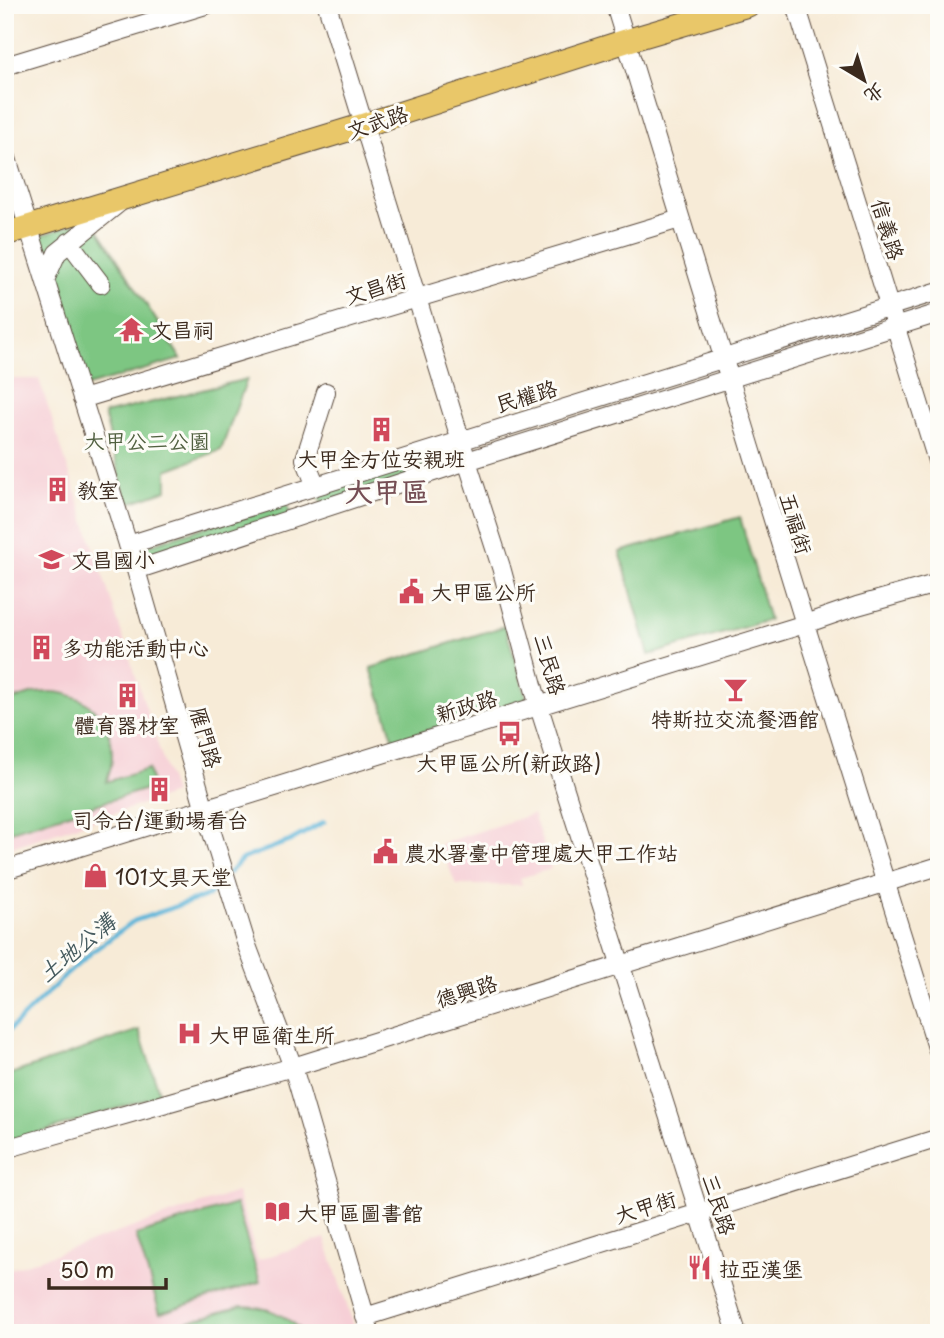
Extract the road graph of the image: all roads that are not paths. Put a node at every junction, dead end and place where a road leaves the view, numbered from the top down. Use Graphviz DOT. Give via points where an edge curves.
graph roads {
  1 [pos="206,5"];
  2 [pos="327,5"];
  3 [pos="615,5"];
  4 [pos="748,5"];
  5 [pos="796,5"];
  6 [pos="626,41"];
  7 [pos="5,66"];
  8 [pos="364,125"];
  9 [pos="5,152"];
  10 [pos="127,197"];
  11 [pos="680,219"];
  12 [pos="29,227"];
  13 [pos="5,234"];
  14 [pos="69,242"];
  15 [pos="45,280"];
  16 [pos="101,284"];
  17 [pos="939,291"];
  18 [pos="417,298"];
  19 [pos="889,306"];
  20 [pos="939,313"];
  21 [pos="895,326"];
  22 [pos="723,358"];
  23 [pos="729,379"];
  24 [pos="326,392"];
  25 [pos="82,398"];
  26 [pos="460,440"];
  27 [pos="467,461"];
  28 [pos="939,467"];
  29 [pos="305,489"];
  30 [pos="307,514"];
  31 [pos="128,545"];
  32 [pos="136,570"];
  33 [pos="939,583"];
  34 [pos="805,624"];
  35 [pos="539,706"];
  36 [pos="205,810"];
  37 [pos="939,866"];
  38 [pos="5,870"];
  39 [pos="886,883"];
  40 [pos="621,965"];
  41 [pos="939,1054"];
  42 [pos="293,1067"];
  43 [pos="939,1138"];
  44 [pos="5,1149"];
  45 [pos="699,1213"];
  46 [pos="368,1325"];
  47 [pos="737,1333"];
  1 -- 7 [label="street"];
  2 -- 8 [label="street, 三民路"];
  3 -- 6 [label="street, 五福街"];
  4 -- 6 [label="main road, 文武路"];
  5 -- 19 [label="street, 信義路"];
  6 -- 8 [label="main road, 文武路"];
  6 -- 11 [label="street, 五福街"];
  8 -- 10 [label="main road, 文武路"];
  8 -- 18 [label="street, 三民路"];
  9 -- 12 [label="street, 雁門路"];
  10 -- 12 [label="main road, 文武路"];
  10 -- 14 [label="street"];
  11 -- 18 [label="street, 文昌街"];
  11 -- 22 [label="street, 五福街"];
  12 -- 13 [label="main road, 文武路"];
  12 -- 15 [label="street, 雁門路"];
  14 -- 15 [label="street" via="57,253"];
  14 -- 16 [label="street"];
  15 -- 25 [label="street, 雁門路"];
  17 -- 19 [label="street, 民權路"];
  18 -- 25 [label="street, 文昌街"];
  18 -- 26 [label="street, 三民路"];
  19 -- 21 [label="street, 信義路"];
  19 -- 22 [label="street, 民權路"];
  20 -- 21 [label="street"];
  21 -- 23 [label="street"];
  21 -- 28 [label="street, 信義路"];
  22 -- 23 [label="street, 五福街"];
  22 -- 26 [label="street, 民權路"];
  23 -- 27 [label="street"];
  23 -- 34 [label="street, 五福街"];
  24 -- 29 [label="street" via="305,459"];
  25 -- 31 [label="street, 雁門路"];
  26 -- 27 [label="street, 三民路"];
  26 -- 29 [label="street, 民權路"];
  27 -- 30 [label="street"];
  27 -- 35 [label="street, 三民路"];
  29 -- 30 [label="street"];
  29 -- 31 [label="street, 民權路"];
  30 -- 32 [label="street"];
  31 -- 32 [label="street, 雁門路"];
  32 -- 36 [label="street, 雁門路"];
  33 -- 34 [label="street, 新政路"];
  34 -- 35 [label="street, 新政路"];
  34 -- 39 [label="street, 五福街"];
  35 -- 36 [label="street, 新政路"];
  35 -- 40 [label="street, 三民路"];
  36 -- 38 [label="street, 新政路"];
  36 -- 42 [label="street, 雁門路" via="246,943"];
  37 -- 39 [label="street, 德興路"];
  39 -- 40 [label="street, 德興路"];
  39 -- 41 [label="street, 五福街"];
  40 -- 42 [label="street, 德興路"];
  40 -- 45 [label="street, 三民路"];
  42 -- 44 [label="street, 德興路"];
  42 -- 46 [label="street, 雁門路"];
  43 -- 45 [label="street, 大甲街"];
  45 -- 46 [label="street, 大甲街"];
  45 -- 47 [label="street, 三民路"];
}
